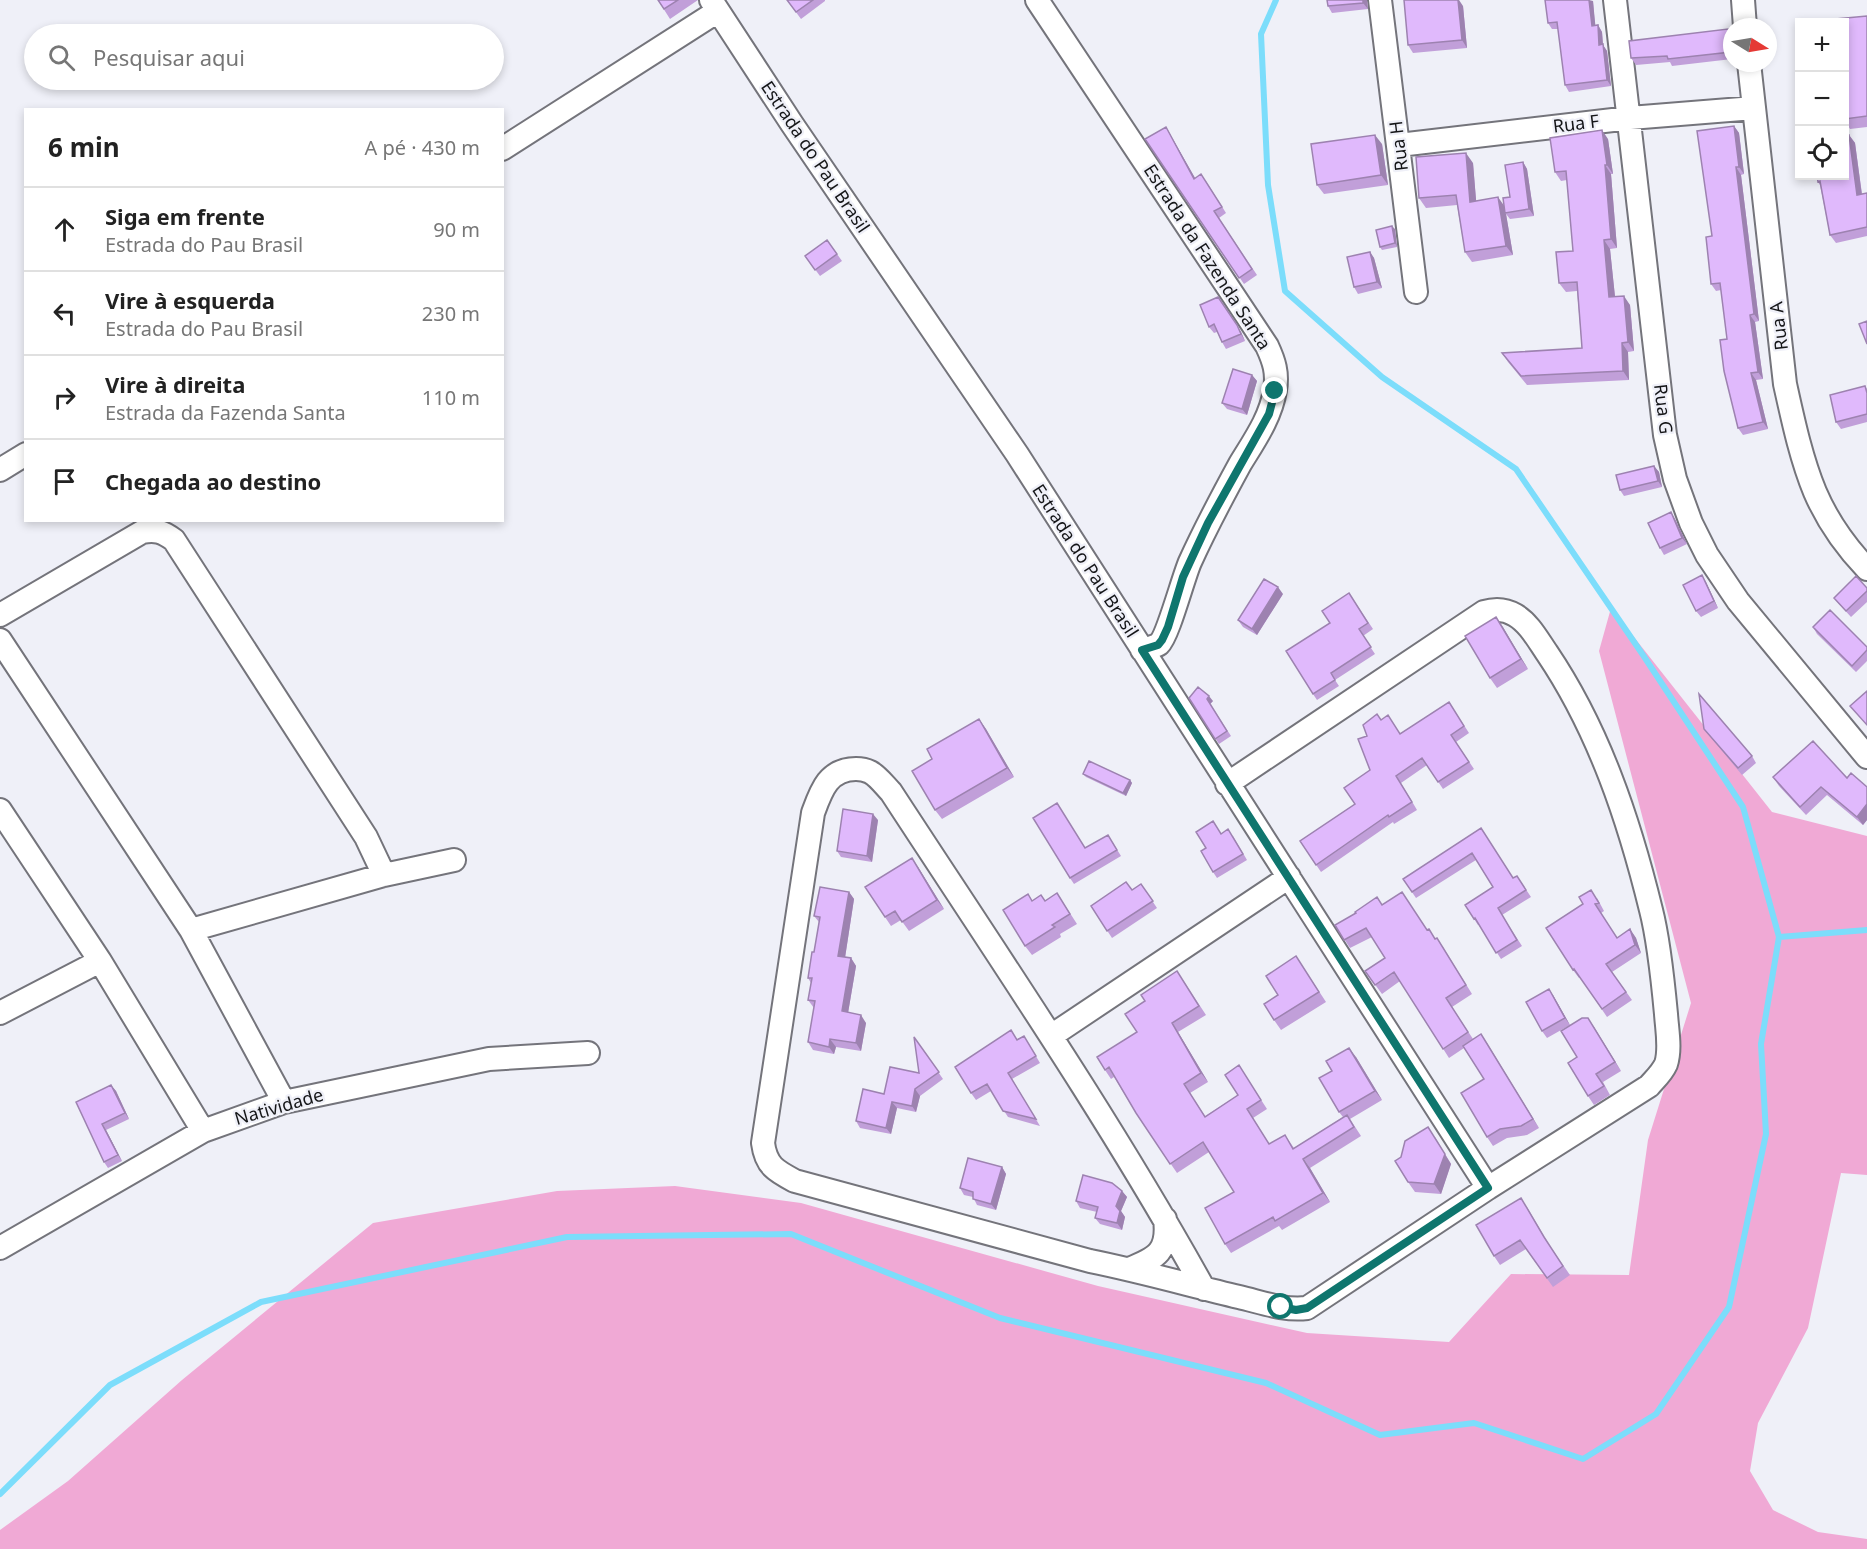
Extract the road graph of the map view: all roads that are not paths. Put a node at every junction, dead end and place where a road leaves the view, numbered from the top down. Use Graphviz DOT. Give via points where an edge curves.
graph roads {
  1 [pos="1037,0"];
  2 [pos="1380,0"];
  3 [pos="1615,0"];
  4 [pos="1743,0"];
  5 [pos="714,6"];
  6 [pos="1744,18"];
  7 [pos="1750,72"];
  8 [pos="1754,108"];
  9 [pos="1630,118"];
  10 [pos="1399,145"];
  11 [pos="504,148"];
  12 [pos="1416,292"];
  13 [pos="24,455"];
  14 [pos="0,470"];
  15 [pos="1867,569"];
  16 [pos="0,615"];
  17 [pos="0,640"];
  18 [pos="1142,650"];
  19 [pos="1867,757"];
  20 [pos="1227,784"];
  21 [pos="0,810"];
  22 [pos="454,860"];
  23 [pos="384,875"];
  24 [pos="1289,878"];
  25 [pos="191,930"];
  26 [pos="100,961"];
  27 [pos="0,1013"];
  28 [pos="1051,1036"];
  29 [pos="588,1053"];
  30 [pos="284,1102"];
  31 [pos="203,1131"];
  32 [pos="1488,1188"];
  33 [pos="1165,1219"];
  34 [pos="0,1248"];
  35 [pos="1129,1269"];
  36 [pos="1204,1289"];
  1 -- 18 [label="street, Estrada da Fazenda Santa" via="1275,362 1277,377 1269,414 1208,523 1183,577 1162,640"];
  2 -- 10 [label="street, Rua H"];
  3 -- 9 [label="street, Rua G"];
  4 -- 6 [label="street"];
  5 -- 11 [label="street"];
  5 -- 18 [label="street, Estrada do Pau Brasil" via="1017,454"];
  7 -- 8 [label="street, Rua A"];
  8 -- 9 [label="street, Rua F"];
  8 -- 15 [label="street, Rua A" via="1785,384 1793,420 1815,493 1852,554"];
  9 -- 10 [label="street, Rua F"];
  9 -- 19 [label="street, Rua G" via="1665,435 1675,480 1707,555 1738,601"];
  10 -- 12 [label="street, Rua H"];
  13 -- 14 [label="street"];
  16 -- 23 [label="street" via="141,532 162,532 174,540 366,837"];
  17 -- 25 [label="street"];
  18 -- 20 [label="street, Estrada do Pau Brasil"];
  20 -- 24 [label="street, Estrada do Pau Brasil"];
  20 -- 32 [label="street" via="1484,612 1500,610 1517,616 1565,679 1613,782 1635,847 1652,913 1665,998 1666,1064 1637,1094"];
  21 -- 26 [label="street"];
  22 -- 23 [label="street"];
  23 -- 25 [label="street"];
  24 -- 28 [label="street"];
  24 -- 32 [label="street, Estrada do Pau Brasil"];
  25 -- 30 [label="street"];
  26 -- 27 [label="street"];
  26 -- 31 [label="street"];
  28 -- 33 [label="street"];
  28 -- 35 [label="street" via="891,792 871,772 861,769 845,770 832,777 813,813 763,1143 770,1165 795,1181"];
  29 -- 30 [label="street, Natividade" via="489,1059"];
  30 -- 31 [label="street, Natividade"];
  31 -- 34 [label="street, Natividade"];
  32 -- 36 [label="street" via="1307,1308 1296,1310"];
  33 -- 35 [label="street" via="1167,1236 1160,1252"];
  33 -- 36 [label="street"];
  35 -- 36 [label="street"];
}
